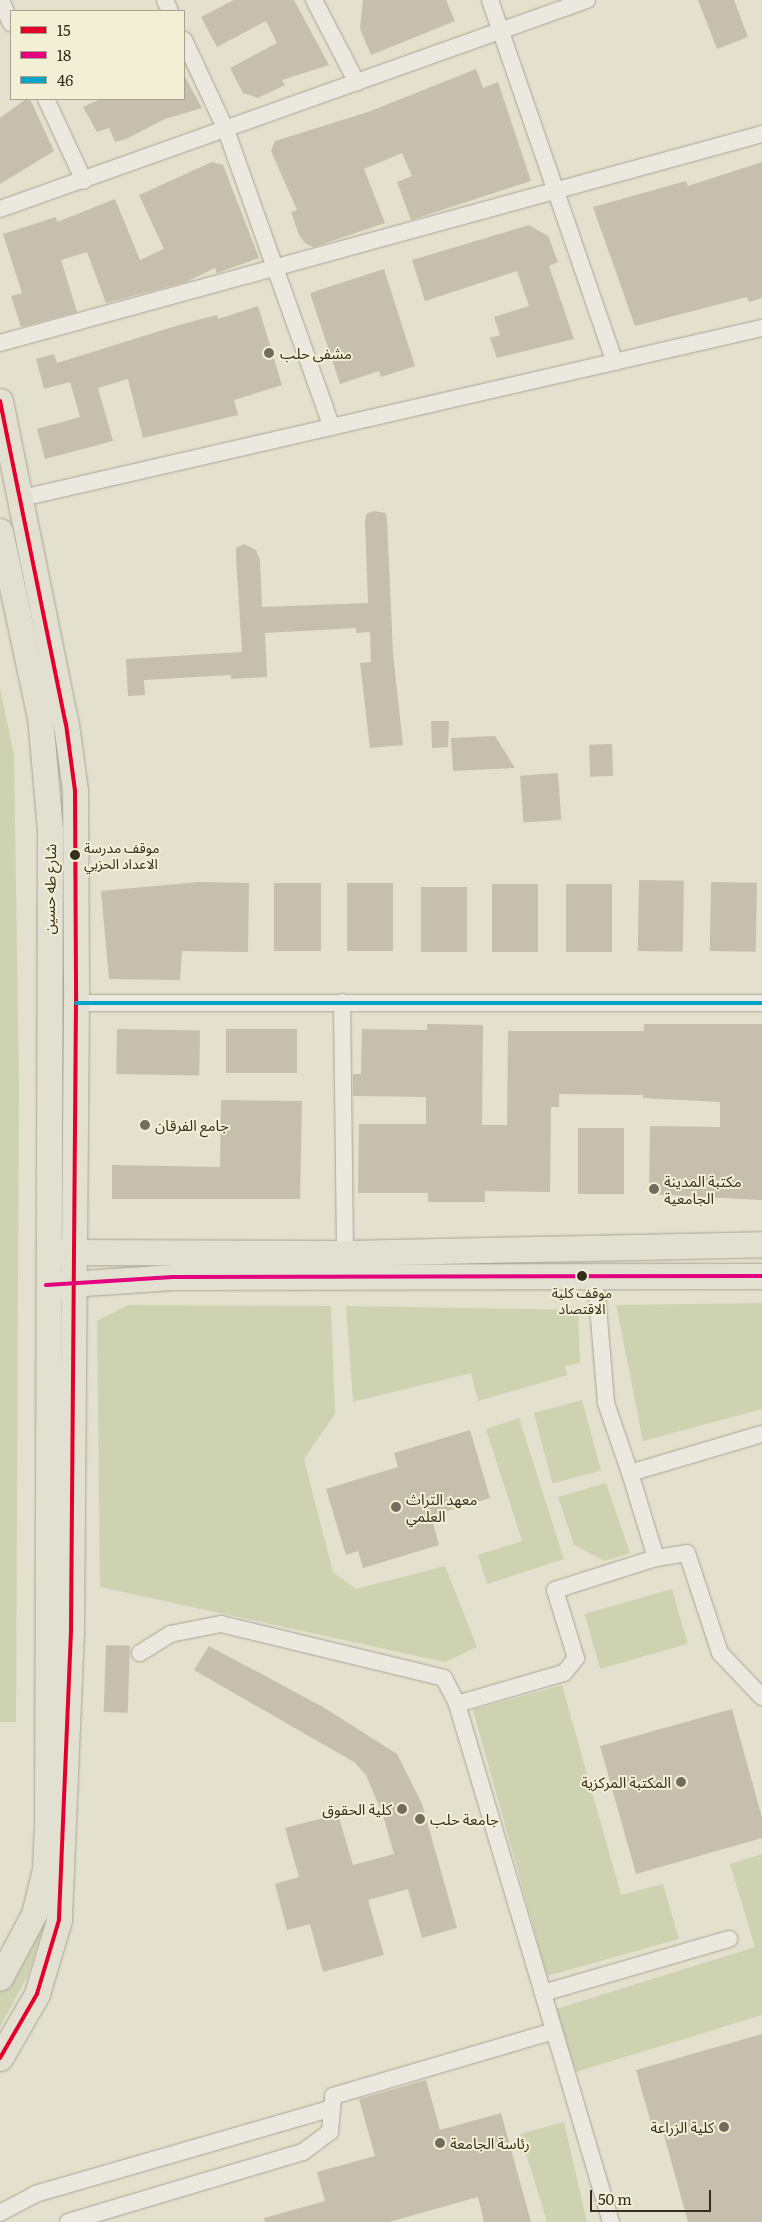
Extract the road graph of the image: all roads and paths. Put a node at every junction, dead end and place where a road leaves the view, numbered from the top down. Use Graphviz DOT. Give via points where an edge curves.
graph roads {
  1 [pos="1,0"];
  2 [pos="314,0"];
  3 [pos="490,0"];
  4 [pos="587,0"];
  5 [pos="10,21"];
  6 [pos="499,32"];
  7 [pos="185,42"];
  8 [pos="356,83"];
  9 [pos="46,100"];
  10 [pos="226,130"];
  11 [pos="762,134"];
  12 [pos="84,181"];
  13 [pos="556,190"];
  14 [pos="0,209"];
  15 [pos="276,267"];
  16 [pos="762,328"];
  17 [pos="0,343"];
  18 [pos="615,362"];
  19 [pos="0,401"];
  20 [pos="332,427"];
  21 [pos="22,498"];
  22 [pos="0,530"];
  23 [pos="342,1002"];
  24 [pos="76,1003"];
  25 [pos="762,1003"];
  26 [pos="762,1244"];
  27 [pos="72,1252"];
  28 [pos="46,1253"];
  29 [pos="345,1253"];
  30 [pos="762,1276"];
  31 [pos="72,1284"];
  32 [pos="46,1285"];
  33 [pos="597,1295"];
  34 [pos="762,1434"];
  35 [pos="630,1473"];
  36 [pos="656,1558"];
  37 [pos="140,1653"];
  38 [pos="762,1697"];
  39 [pos="457,1704"];
  40 [pos="729,1939"];
  41 [pos="0,1978"];
  42 [pos="543,1993"];
  43 [pos="554,2031"];
  44 [pos="0,2058"];
  45 [pos="332,2108"];
  46 [pos="0,2213"];
  47 [pos="68,2222"];
  48 [pos="611,2222"];
  1 -- 5 [label="street"];
  2 -- 8 [label="street"];
  3 -- 6 [label="street"];
  4 -- 6 [label="street"];
  6 -- 8 [label="street"];
  6 -- 13 [label="street"];
  7 -- 10 [label="street"];
  8 -- 10 [label="street"];
  9 -- 12 [label="street"];
  10 -- 12 [label="street"];
  10 -- 15 [label="street"];
  11 -- 13 [label="street"];
  12 -- 14 [label="street"];
  13 -- 15 [label="street"];
  13 -- 18 [label="street"];
  15 -- 17 [label="street"];
  15 -- 20 [label="street"];
  16 -- 18 [label="street"];
  18 -- 20 [label="street"];
  19 -- 21 [label="main road, شارع طه حسين"];
  20 -- 21 [label="street"];
  21 -- 24 [label="main road, شارع طه حسين" via="66,724 75,791"];
  22 -- 28 [label="main road, شارع طه حسين" via="40,717 50,830"];
  23 -- 24 [label="street"];
  23 -- 25 [label="street"];
  23 -- 29 [label="street"];
  24 -- 27 [label="main road, شارع طه حسين"];
  26 -- 29 [label="main road"];
  27 -- 28 [label="main road"];
  27 -- 29 [label="main road"];
  27 -- 31 [label="main road, شارع طه حسين"];
  28 -- 32 [label="main road, شارع طه حسين"];
  30 -- 31 [label="main road" via="173,1277"];
  31 -- 32 [label="main road"];
  31 -- 44 [label="main road, شارع طه حسين" via="71,1631 59,1920 37,1994"];
  32 -- 41 [label="main road, شارع طه حسين" via="44,1869 34,1914"];
  33 -- 35 [label="street" via="606,1403"];
  34 -- 35 [label="street"];
  35 -- 36 [label="street"];
  36 -- 38 [label="street" via="687,1554 720,1653"];
  36 -- 39 [label="street" via="555,1590 576,1658 564,1673"];
  37 -- 39 [label="street" via="170,1634 221,1624 444,1678"];
  39 -- 42 [label="street"];
  40 -- 42 [label="street"];
  42 -- 43 [label="street"];
  43 -- 45 [label="street" via="333,2096"];
  43 -- 48 [label="street"];
  45 -- 46 [label="street" via="35,2194"];
  45 -- 47 [label="street" via="330,2132 303,2152"];
}
